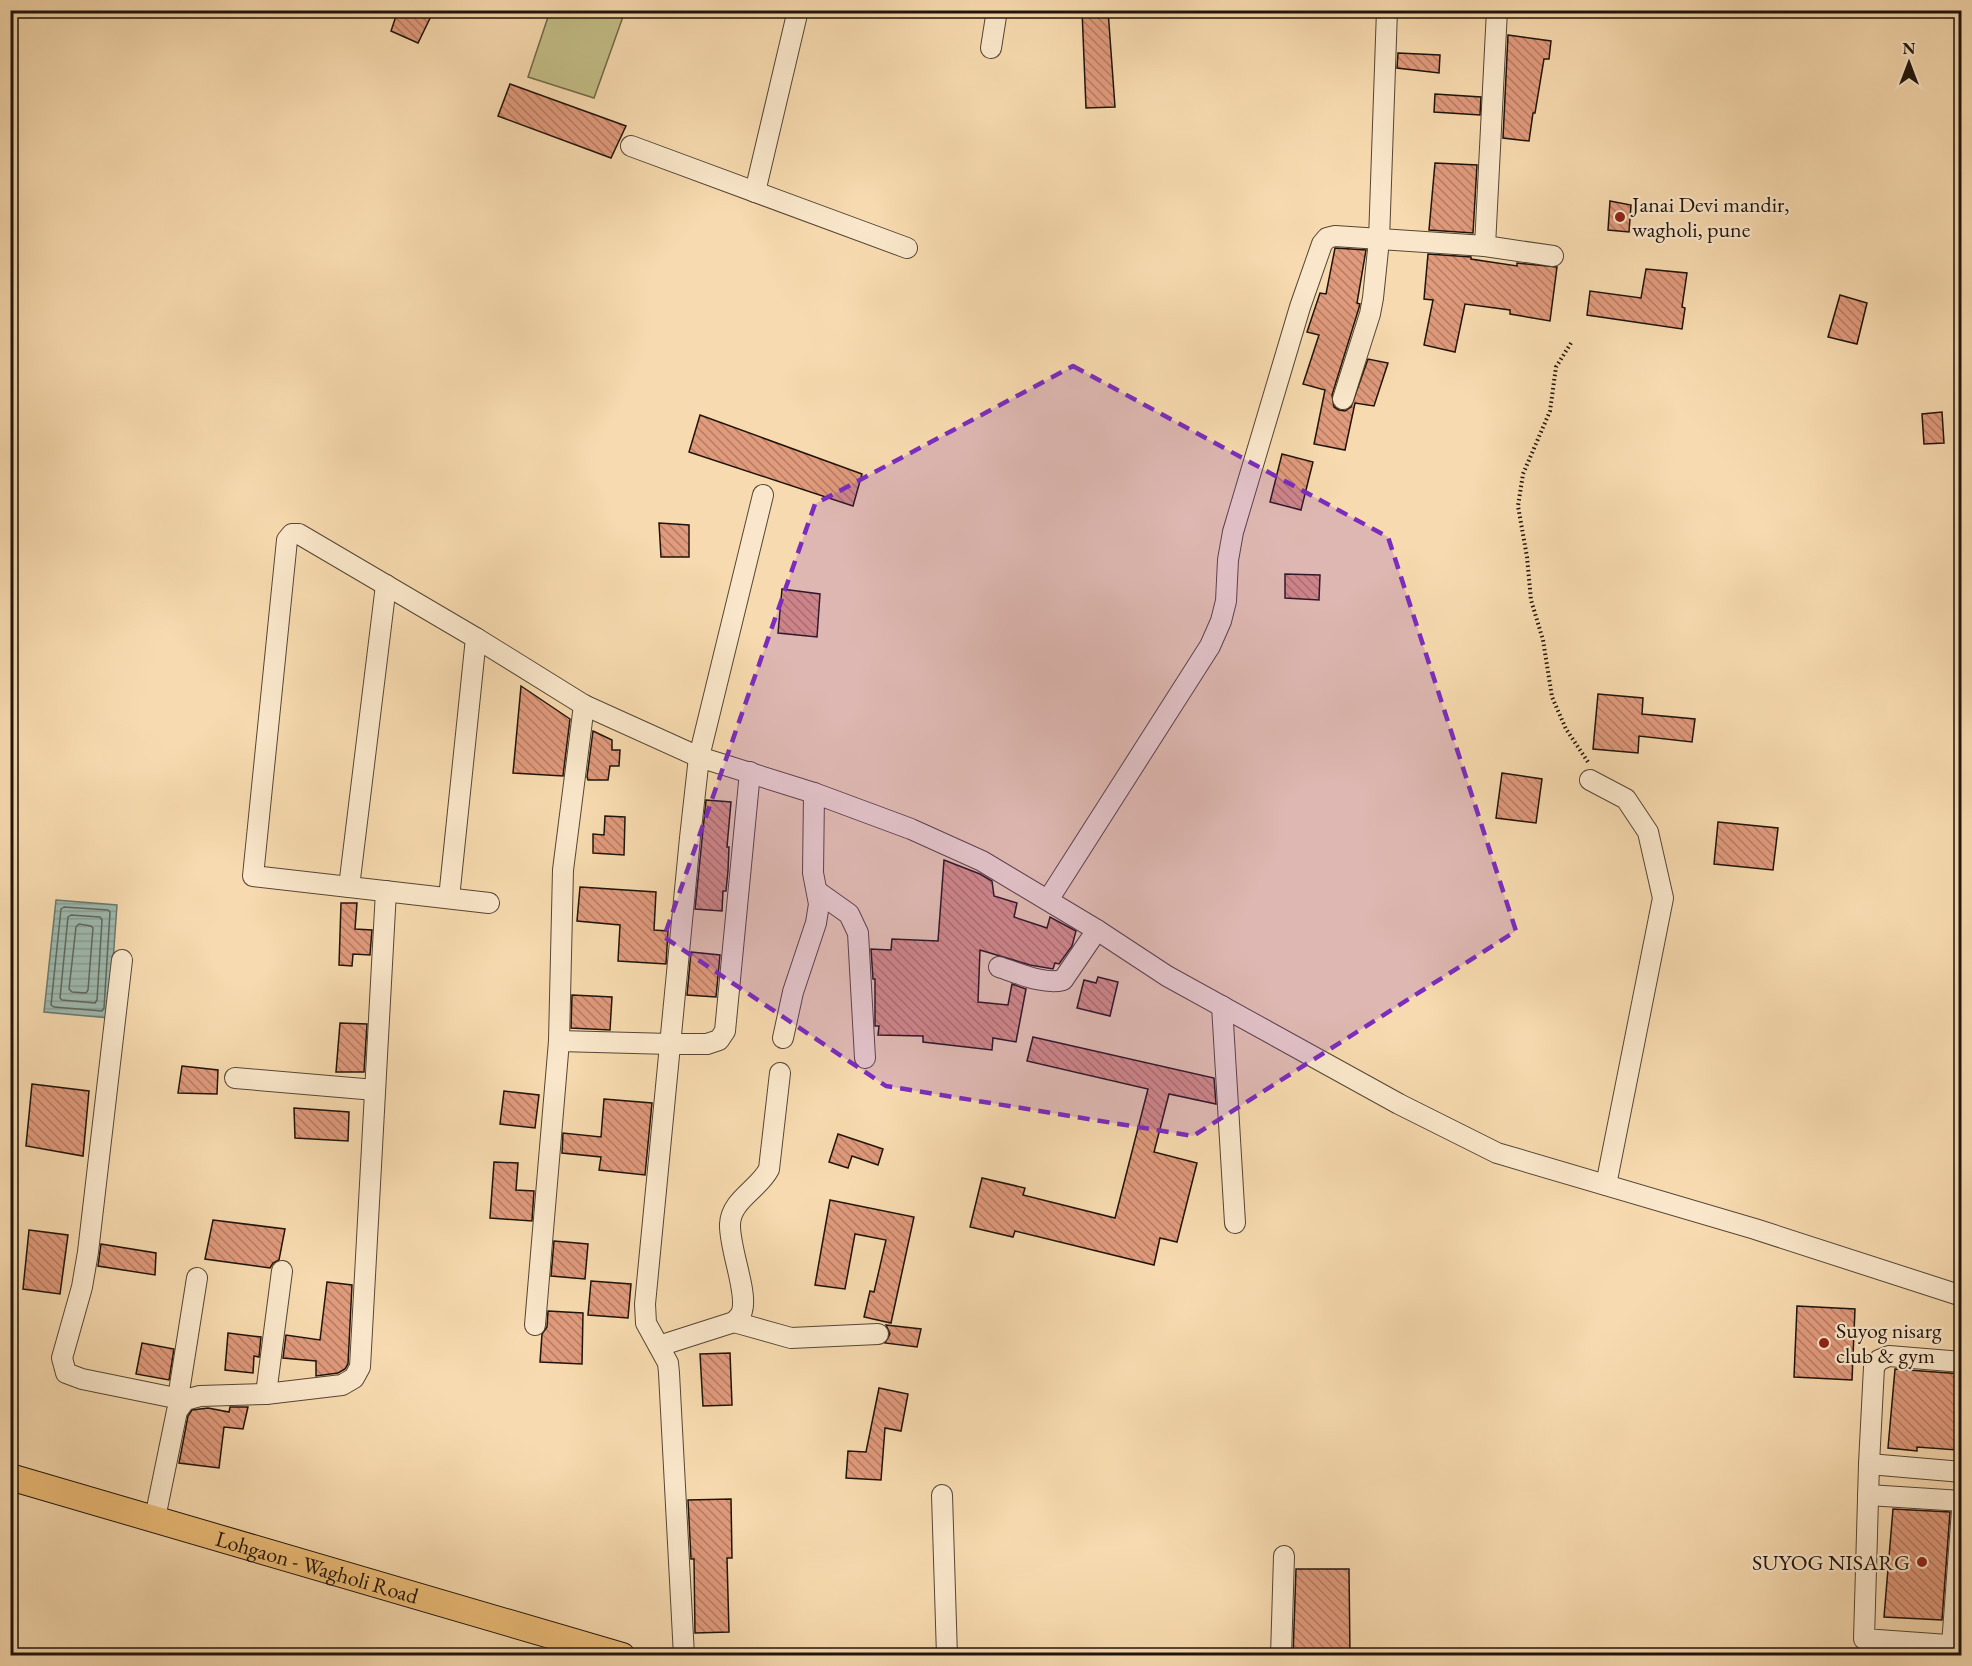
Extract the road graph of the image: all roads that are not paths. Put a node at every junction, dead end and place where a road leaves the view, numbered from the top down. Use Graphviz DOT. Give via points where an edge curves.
graph roads {
  1 [pos="798,10"];
  2 [pos="997,10"];
  3 [pos="1387,10"];
  4 [pos="1497,10"];
  5 [pos="991,48"];
  6 [pos="631,146"];
  7 [pos="755,192"];
  8 [pos="1379,240"];
  9 [pos="1485,246"];
  10 [pos="907,248"];
  11 [pos="1553,256"];
  12 [pos="1343,399"];
  13 [pos="763,495"];
  14 [pos="386,585"];
  15 [pos="476,638"];
  16 [pos="584,705"];
  17 [pos="699,757"];
  18 [pos="750,772"];
  19 [pos="1590,780"];
  20 [pos="814,793"];
  21 [pos="348,887"];
  22 [pos="386,891"];
  23 [pos="818,892"];
  24 [pos="449,898"];
  25 [pos="1048,900"];
  26 [pos="489,903"];
  27 [pos="1097,930"];
  28 [pos="122,960"];
  29 [pos="999,968"];
  30 [pos="1222,1006"];
  31 [pos="783,1038"];
  32 [pos="559,1041"];
  33 [pos="670,1044"];
  34 [pos="865,1058"];
  35 [pos="780,1073"];
  36 [pos="235,1078"];
  37 [pos="375,1090"];
  38 [pos="1606,1185"];
  39 [pos="1235,1223"];
  40 [pos="282,1271"];
  41 [pos="197,1278"];
  42 [pos="1962,1296"];
  43 [pos="734,1322"];
  44 [pos="535,1325"];
  45 [pos="878,1334"];
  46 [pos="659,1346"];
  47 [pos="1962,1362"];
  48 [pos="266,1394"];
  49 [pos="182,1399"];
  50 [pos="1869,1464"];
  51 [pos="1962,1472"];
  52 [pos="10,1476"];
  53 [pos="942,1495"];
  54 [pos="1868,1495"];
  55 [pos="1962,1501"];
  56 [pos="1962,1510"];
  57 [pos="155,1518"];
  58 [pos="1284,1556"];
  59 [pos="1957,1645"];
  60 [pos="1864,1648"];
  61 [pos="622,1656"];
  62 [pos="684,1656"];
  63 [pos="947,1656"];
  64 [pos="1281,1656"];
  1 -- 7 [label="street"];
  2 -- 5 [label="street"];
  3 -- 8 [label="street"];
  4 -- 9 [label="street"];
  6 -- 7 [label="street"];
  7 -- 10 [label="street"];
  8 -- 9 [label="street"];
  8 -- 12 [label="street" via="1370,314"];
  8 -- 25 [label="street" via="1335,236 1322,244 1233,532 1221,621 1210,646"];
  9 -- 11 [label="street"];
  13 -- 17 [label="street"];
  14 -- 15 [label="street"];
  14 -- 21 [label="street"];
  14 -- 21 [label="street" via="299,534 292,534 287,540 253,876"];
  15 -- 16 [label="street"];
  15 -- 24 [label="street"];
  16 -- 17 [label="street"];
  16 -- 32 [label="street" via="563,870"];
  17 -- 18 [label="street"];
  17 -- 33 [label="street"];
  18 -- 20 [label="street"];
  18 -- 33 [label="street" via="725,1031 719,1040 707,1044"];
  19 -- 38 [label="street" via="1626,799 1648,832 1664,898"];
  20 -- 23 [label="street" via="813,873"];
  20 -- 25 [label="street" via="982,861"];
  21 -- 22 [label="street"];
  22 -- 24 [label="street"];
  22 -- 37 [label="street"];
  23 -- 31 [label="street" via="816,923 793,992"];
  23 -- 34 [label="street" via="849,914 858,933"];
  24 -- 26 [label="street"];
  25 -- 27 [label="street"];
  27 -- 29 [label="street" via="1063,980 1047,981"];
  27 -- 30 [label="street"];
  28 -- 49 [label="street" via="88,1252 62,1358 66,1373"];
  30 -- 38 [label="street" via="1497,1153"];
  30 -- 39 [label="street"];
  32 -- 33 [label="street"];
  32 -- 44 [label="street"];
  33 -- 46 [label="street" via="645,1304 646,1323"];
  35 -- 43 [label="street" via="769,1169 733,1210 730,1223 743,1302 742,1314"];
  36 -- 37 [label="street"];
  37 -- 48 [label="street" via="360,1367 354,1378 342,1385"];
  38 -- 42 [label="street"];
  40 -- 48 [label="street"];
  41 -- 49 [label="street"];
  43 -- 45 [label="street" via="790,1338"];
  43 -- 46 [label="street"];
  46 -- 62 [label="street" via="669,1373"];
  47 -- 50 [label="street" via="1889,1356 1879,1360 1874,1367"];
  48 -- 49 [label="street"];
  49 -- 57 [label="street"];
  50 -- 51 [label="street"];
  50 -- 54 [label="street"];
  52 -- 57 [label="main road, Lohgaon - Wagholi Road"];
  53 -- 63 [label="street"];
  54 -- 55 [label="street"];
  54 -- 60 [label="street"];
  56 -- 59 [label="street"];
  57 -- 61 [label="main road, Lohgaon - Wagholi Road"];
  58 -- 64 [label="street"];
  59 -- 60 [label="street"];
}
